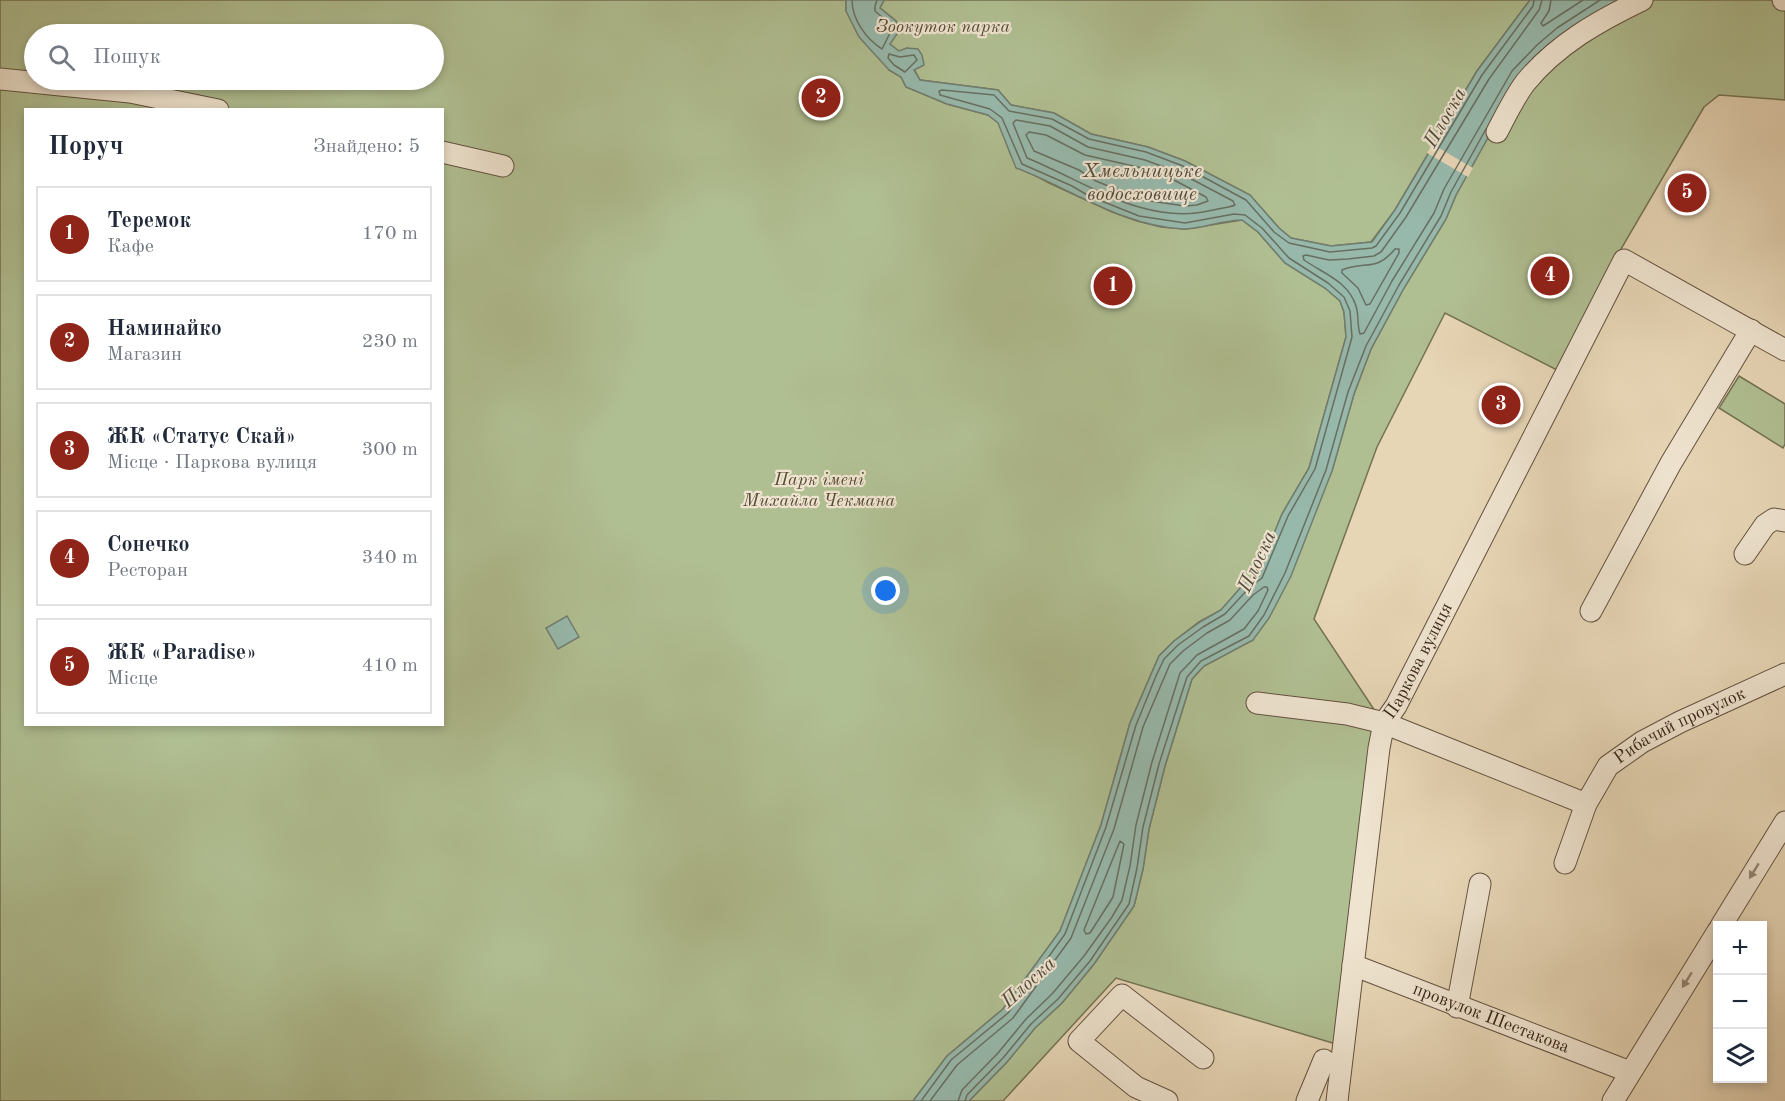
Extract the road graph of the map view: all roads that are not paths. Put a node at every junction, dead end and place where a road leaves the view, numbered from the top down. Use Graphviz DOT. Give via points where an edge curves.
graph roads {
  1 [pos="1642,0"];
  2 [pos="0,79"];
  3 [pos="24,81"];
  4 [pos="110,90"];
  5 [pos="208,108"];
  6 [pos="1497,132"];
  7 [pos="444,152"];
  8 [pos="503,166"];
  9 [pos="1751,330"];
  10 [pos="1785,350"];
  11 [pos="1785,521"];
  12 [pos="1745,554"];
  13 [pos="1591,611"];
  14 [pos="1785,674"];
  15 [pos="1257,703"];
  16 [pos="1384,723"];
  17 [pos="1586,804"];
  18 [pos="1785,822"];
  19 [pos="1565,863"];
  20 [pos="1480,884"];
  21 [pos="1724,921"];
  22 [pos="1713,939"];
  23 [pos="1353,965"];
  24 [pos="1457,1007"];
  25 [pos="1203,1058"];
  26 [pos="1324,1060"];
  27 [pos="1630,1072"];
  28 [pos="1167,1101"];
  29 [pos="1307,1101"];
  30 [pos="1337,1101"];
  31 [pos="1613,1101"];
  1 -- 6 [label="street" via="1584,31 1551,56 1516,97"];
  2 -- 3 [label="street"];
  4 -- 5 [label="street"];
  7 -- 8 [label="street"];
  9 -- 10 [label="street"];
  9 -- 13 [label="street" via="1671,463"];
  9 -- 16 [label="street, Паркова вулиця" via="1624,260"];
  11 -- 12 [label="street" via="1774,519 1765,525"];
  14 -- 17 [label="street, Рибачий провулок" via="1641,742 1608,766"];
  15 -- 16 [label="street" via="1347,714"];
  16 -- 17 [label="street"];
  16 -- 23 [label="street, Паркова вулиця"];
  17 -- 19 [label="street, Рибачий провулок"];
  18 -- 21 [label="street, one-way"];
  20 -- 24 [label="street"];
  22 -- 27 [label="street, one-way"];
  23 -- 24 [label="street, провулок Шестакова"];
  23 -- 30 [label="street, Паркова вулиця"];
  24 -- 27 [label="street, провулок Шестакова"];
  25 -- 28 [label="street" via="1122,995 1079,1041 1136,1087"];
  26 -- 29 [label="street"];
  27 -- 31 [label="street"];
}
